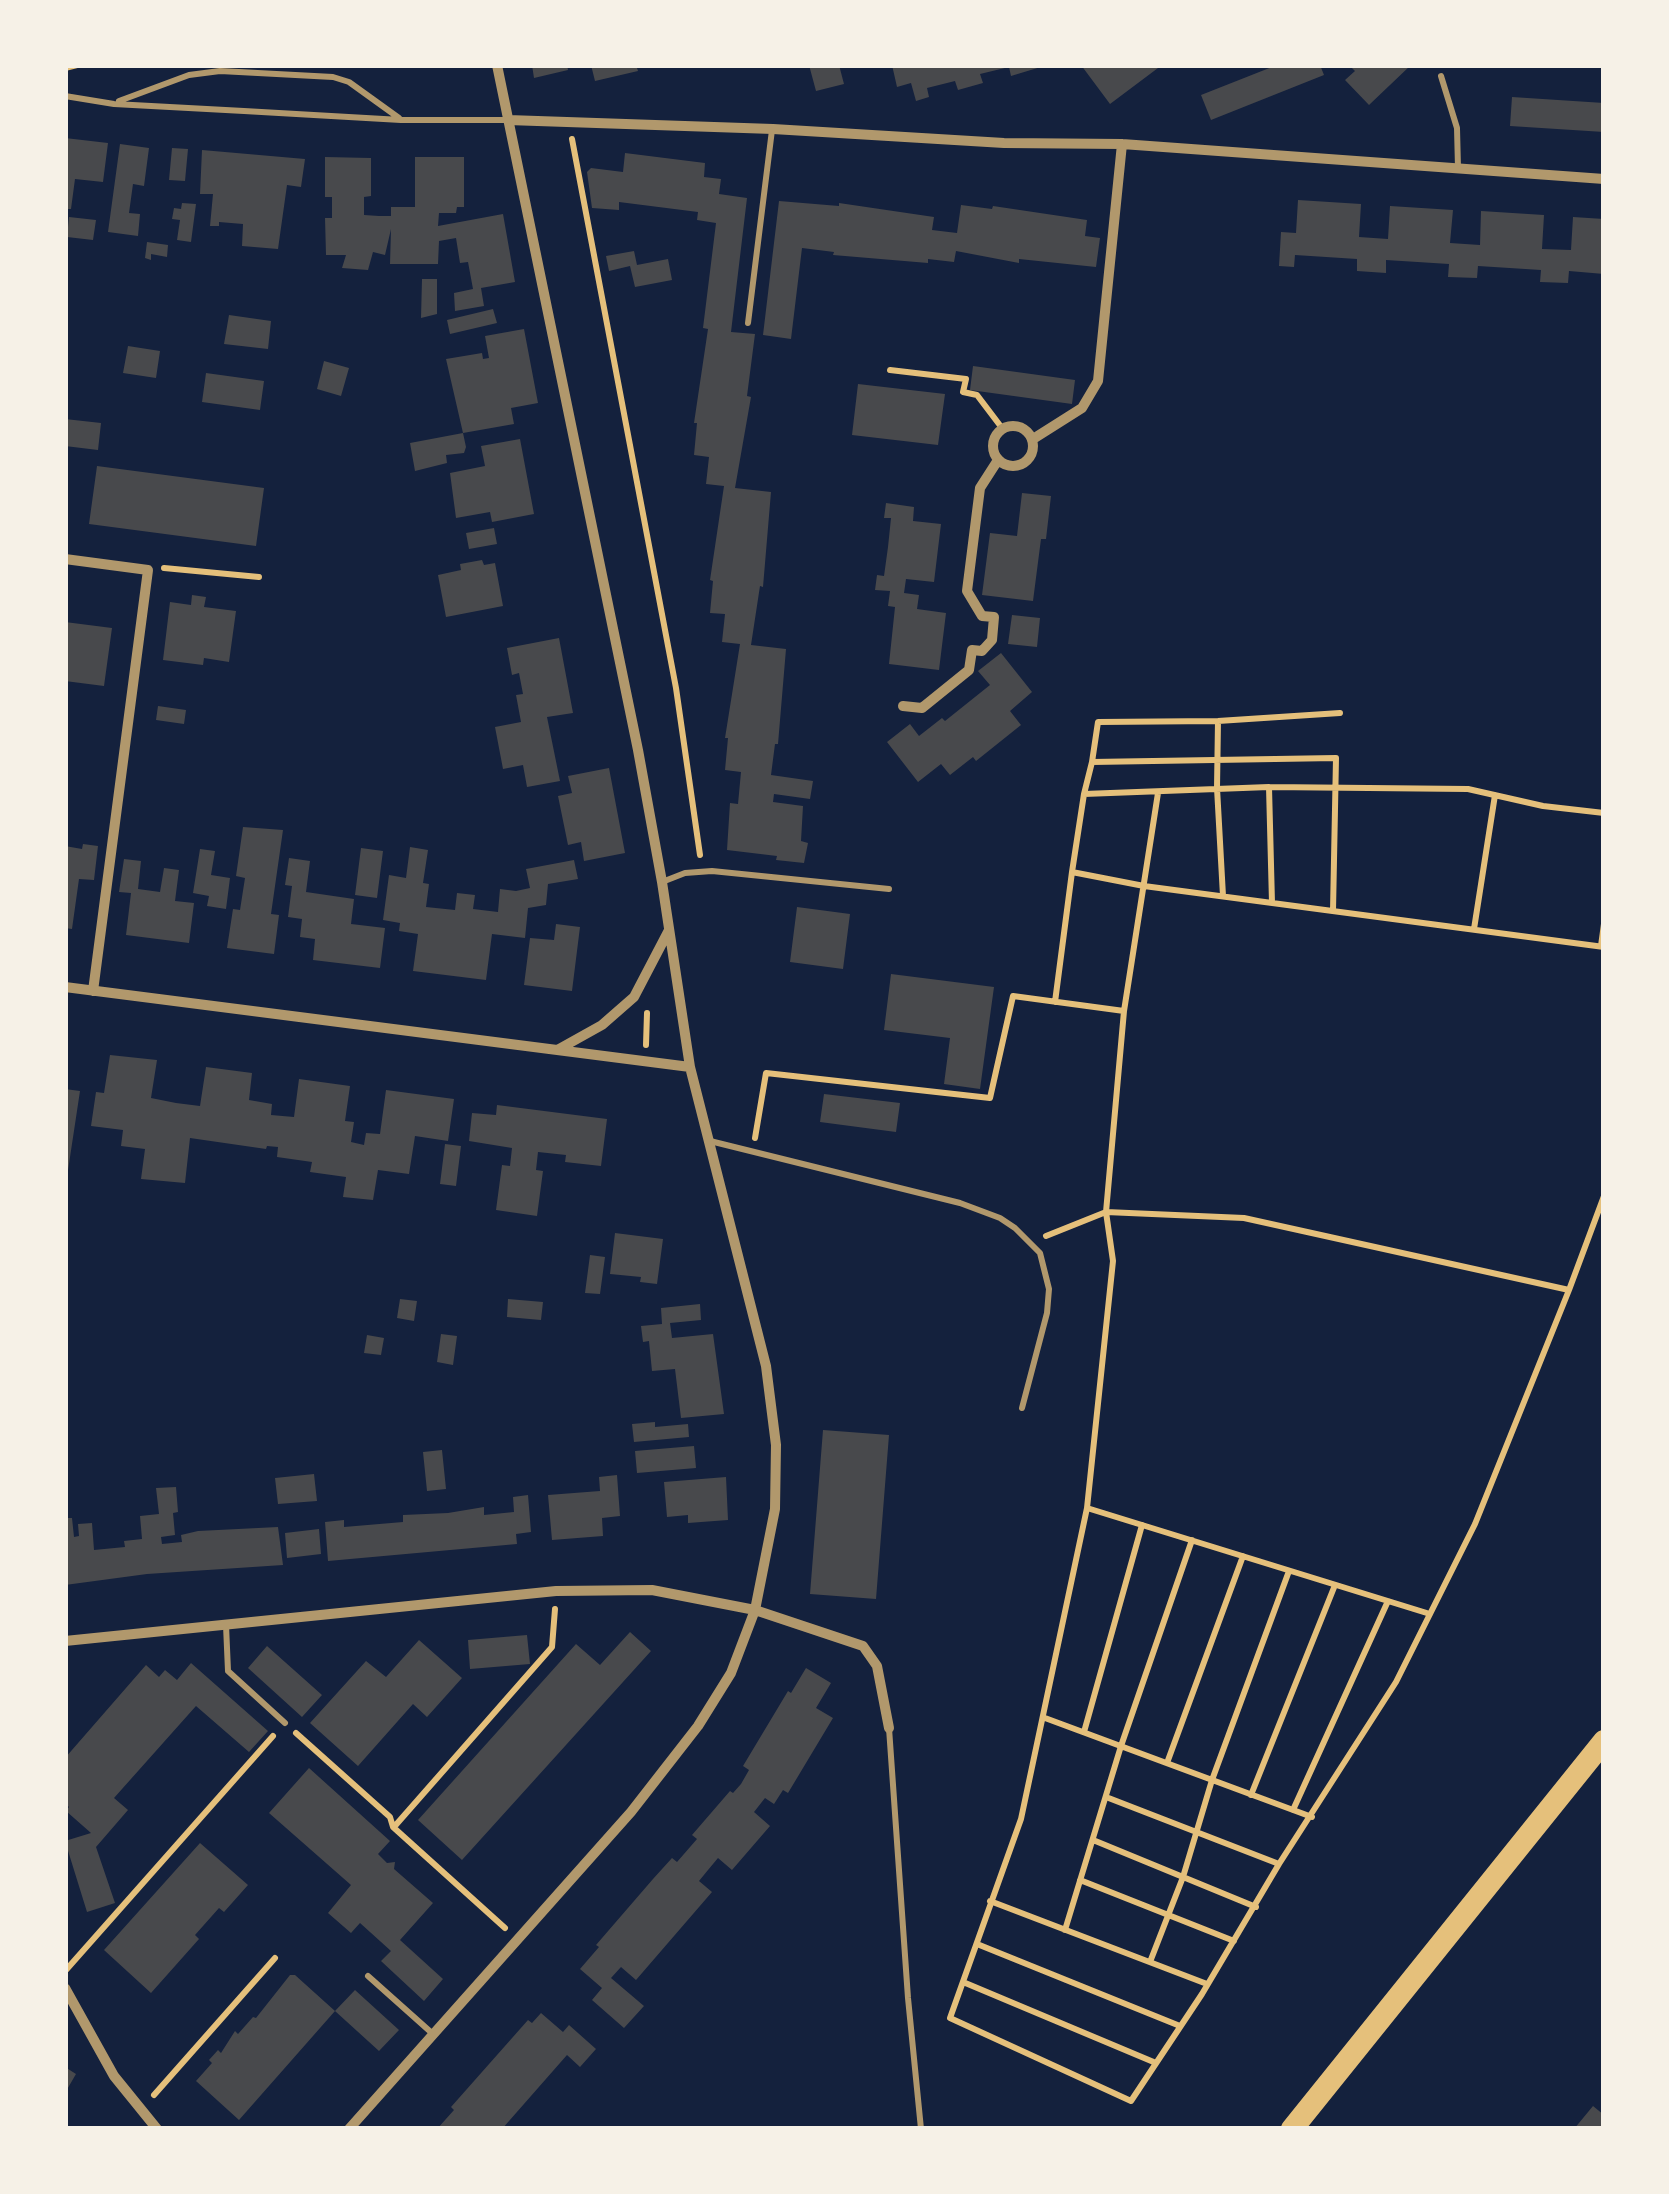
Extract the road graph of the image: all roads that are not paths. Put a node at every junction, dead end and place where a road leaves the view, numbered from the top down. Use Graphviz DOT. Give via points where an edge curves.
graph roads {
  1 [pos="497,65"];
  2 [pos="1440,76"];
  3 [pos="65,96"];
  4 [pos="114,104"];
  5 [pos="401,120"];
  6 [pos="508,120"];
  7 [pos="772,129"];
  8 [pos="1122,144"];
  9 [pos="1458,168"];
  10 [pos="1604,179"];
  11 [pos="748,324"];
  12 [pos="1033,439"];
  13 [pos="998,460"];
  14 [pos="65,559"];
  15 [pos="902,706"];
  16 [pos="662,882"];
  17 [pos="888,890"];
  18 [pos="670,929"];
  19 [pos="65,987"];
  20 [pos="93,992"];
  21 [pos="558,1050"];
  22 [pos="690,1067"];
  23 [pos="710,1141"];
  24 [pos="1022,1408"];
  25 [pos="755,1610"];
  26 [pos="226,1623"];
  27 [pos="65,1641"];
  28 [pos="285,1723"];
  29 [pos="889,1728"];
  30 [pos="1604,1741"];
  31 [pos="368,1976"];
  32 [pos="65,1988"];
  33 [pos="434,2035"];
  34 [pos="157,2129"];
  35 [pos="350,2129"];
  36 [pos="921,2129"];
  37 [pos="1292,2129"];
  1 -- 6 [label="street"];
  2 -- 9 [label="lane" via="1456,128"];
  3 -- 4 [label="lane"];
  4 -- 5 [label="lane"];
  4 -- 5 [label="lane" via="189,75 220,71 333,77"];
  5 -- 6 [label="lane"];
  6 -- 7 [label="street"];
  6 -- 16 [label="street"];
  7 -- 8 [label="street"];
  7 -- 11 [label="lane"];
  8 -- 9 [label="street"];
  8 -- 12 [label="street" via="1098,382 1082,408"];
  9 -- 10 [label="street"];
  12 -- 13 [label="street" via="1028,460 1019,466"];
  12 -- 13 [label="street" via="1020,426 1002,428 992,443"];
  13 -- 15 [label="street" via="980,488 966,591 982,616 994,618 992,640 982,651 972,650 969,670 922,708"];
  14 -- 20 [label="street" via="148,570"];
  16 -- 17 [label="lane" via="702,871"];
  16 -- 18 [label="street"];
  18 -- 21 [label="street" via="634,997"];
  18 -- 22 [label="street"];
  19 -- 20 [label="street"];
  20 -- 21 [label="street"];
  21 -- 22 [label="street"];
  22 -- 23 [label="street"];
  23 -- 24 [label="lane" via="980,1209 1031,1242 1049,1289 1048,1314"];
  23 -- 25 [label="street" via="756,1318 776,1445 774,1524"];
  25 -- 26 [label="street" via="652,1590 556,1591"];
  25 -- 29 [label="street" via="863,1646 876,1666"];
  25 -- 33 [label="street" via="731,1673 698,1726"];
  26 -- 27 [label="street"];
  26 -- 28 [label="lane" via="228,1671"];
  29 -- 36 [label="lane"];
  30 -- 37 [label="main road"];
  31 -- 33 [label="lane"];
  32 -- 34 [label="street" via="87,2032"];
  33 -- 35 [label="street"];
}
